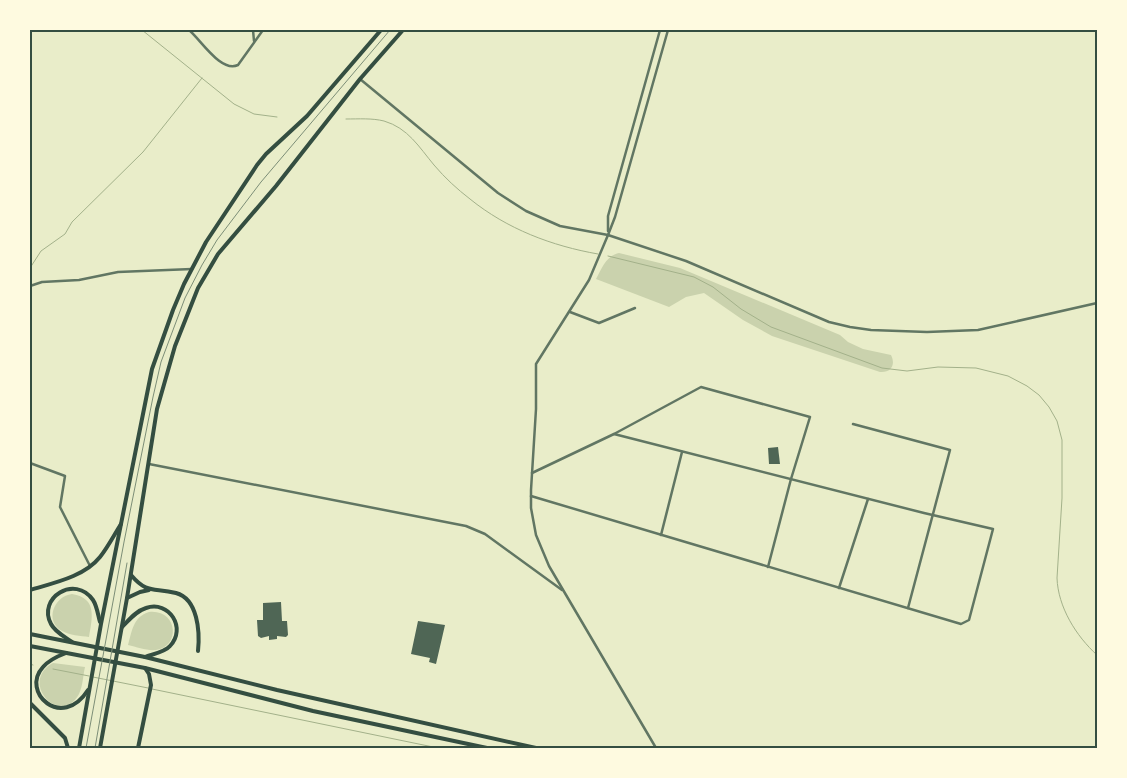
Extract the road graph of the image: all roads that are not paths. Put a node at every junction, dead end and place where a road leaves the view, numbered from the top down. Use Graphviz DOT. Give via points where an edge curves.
graph roads {
  1 [pos="189,30"];
  2 [pos="253,30"];
  3 [pos="262,30"];
  4 [pos="381,30"];
  5 [pos="403,30"];
  6 [pos="660,30"];
  7 [pos="668,30"];
  8 [pos="254,41"];
  9 [pos="360,79"];
  10 [pos="608,235"];
  11 [pos="192,270"];
  12 [pos="30,286"];
  13 [pos="1097,303"];
  14 [pos="635,308"];
  15 [pos="569,312"];
  16 [pos="853,424"];
  17 [pos="614,434"];
  18 [pos="682,452"];
  19 [pos="30,463"];
  20 [pos="148,464"];
  21 [pos="532,473"];
  22 [pos="791,479"];
  23 [pos="531,496"];
  24 [pos="868,499"];
  25 [pos="934,515"];
  26 [pos="123,520"];
  27 [pos="661,535"];
  28 [pos="90,566"];
  29 [pos="768,567"];
  30 [pos="130,575"];
  31 [pos="839,588"];
  32 [pos="30,590"];
  33 [pos="151,590"];
  34 [pos="563,591"];
  35 [pos="127,598"];
  36 [pos="908,608"];
  37 [pos="101,624"];
  38 [pos="121,629"];
  39 [pos="30,634"];
  40 [pos="72,642"];
  41 [pos="30,646"];
  42 [pos="198,651"];
  43 [pos="66,652"];
  44 [pos="145,657"];
  45 [pos="144,668"];
  46 [pos="89,688"];
  47 [pos="30,703"];
  48 [pos="68,748"];
  49 [pos="80,748"];
  50 [pos="100,748"];
  51 [pos="138,748"];
  52 [pos="487,748"];
  53 [pos="536,748"];
  54 [pos="656,748"];
  1 -- 8 [label="street" via="229,67 238,65"];
  2 -- 8 [label="street"];
  3 -- 8 [label="street"];
  4 -- 11 [label="main road" via="307,116 257,165 206,242"];
  5 -- 9 [label="main road"];
  6 -- 10 [label="street" via="608,216"];
  7 -- 10 [label="street"];
  9 -- 10 [label="street" via="516,206 560,226"];
  9 -- 20 [label="main road" via="218,254 198,288 175,346 157,409"];
  10 -- 13 [label="street" via="686,261 820,318 860,329 978,330"];
  10 -- 15 [label="street" via="589,280"];
  11 -- 12 [label="street" via="118,272"];
  11 -- 26 [label="main road" via="173,310 152,369"];
  14 -- 15 [label="street" via="599,323"];
  15 -- 21 [label="street" via="536,364"];
  16 -- 25 [label="street" via="950,450"];
  17 -- 18 [label="street"];
  17 -- 21 [label="street"];
  17 -- 22 [label="street" via="700,387 810,417"];
  18 -- 22 [label="street"];
  18 -- 27 [label="street"];
  19 -- 28 [label="street" via="65,476 60,506"];
  20 -- 30 [label="main road"];
  20 -- 34 [label="street" via="466,526 485,534"];
  21 -- 23 [label="street"];
  22 -- 24 [label="street"];
  22 -- 29 [label="street"];
  23 -- 27 [label="street"];
  23 -- 34 [label="street" via="532,517 540,544"];
  24 -- 25 [label="street"];
  24 -- 31 [label="street"];
  25 -- 36 [label="street"];
  25 -- 36 [label="street" via="993,529 970,618 961,624"];
  26 -- 28 [label="main road" via="101,556"];
  26 -- 37 [label="main road"];
  27 -- 29 [label="street"];
  28 -- 32 [label="main road" via="67,578"];
  29 -- 31 [label="street"];
  30 -- 33 [label="main road" via="140,586"];
  30 -- 35 [label="main road"];
  31 -- 36 [label="street"];
  33 -- 35 [label="main road"];
  33 -- 42 [label="main road" via="179,594 190,603 197,625"];
  34 -- 54 [label="street"];
  35 -- 38 [label="main road"];
  37 -- 40 [label="main road" via="96,605 88,595 74,588 58,593 49,608 50,621 53,628"];
  37 -- 46 [label="main road"];
  38 -- 44 [label="main road" via="146,608 161,608 172,615 177,628 173,642 168,648"];
  38 -- 50 [label="main road"];
  39 -- 40 [label="main road"];
  40 -- 44 [label="main road"];
  41 -- 43 [label="main road"];
  43 -- 45 [label="main road"];
  43 -- 46 [label="main road" via="40,670 37,682 40,695 50,705 67,708 80,700"];
  44 -- 53 [label="main road"];
  45 -- 51 [label="main road" via="151,685"];
  45 -- 52 [label="main road" via="314,711"];
  46 -- 49 [label="main road"];
  47 -- 48 [label="main road" via="64,738"];
}
